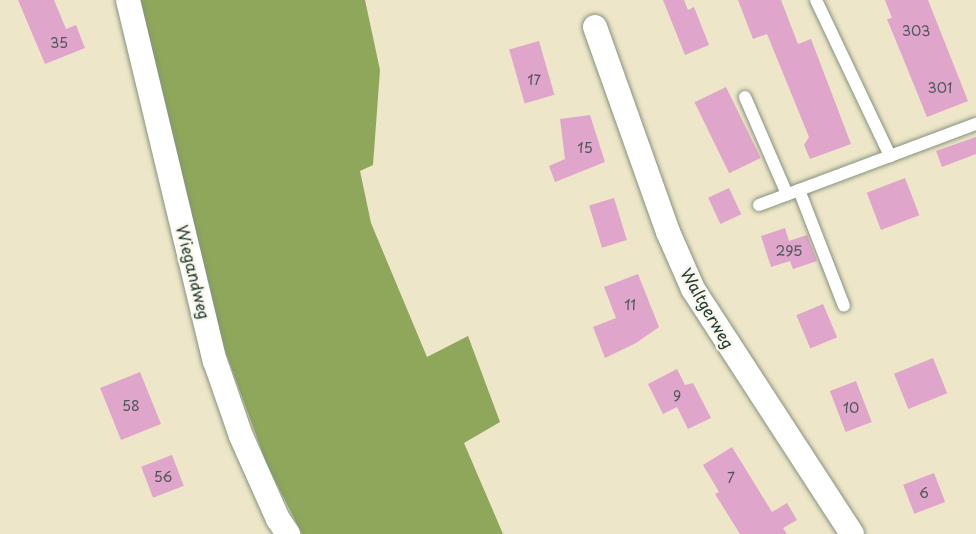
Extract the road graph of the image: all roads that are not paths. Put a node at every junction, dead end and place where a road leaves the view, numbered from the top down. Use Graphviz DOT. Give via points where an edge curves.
graph roads {
  1 [pos="128,0"];
  2 [pos="816,0"];
  3 [pos="596,27"];
  4 [pos="746,97"];
  5 [pos="976,124"];
  6 [pos="890,156"];
  7 [pos="793,192"];
  8 [pos="759,205"];
  9 [pos="844,306"];
  10 [pos="288,534"];
  11 [pos="852,534"];
  1 -- 10 [label="street, Wiegandweg" via="215,361 241,436"];
  2 -- 6 [label="lane"];
  3 -- 11 [label="street, Waltgerweg" via="668,232 693,289"];
  4 -- 7 [label="lane"];
  5 -- 6 [label="lane"];
  6 -- 7 [label="lane"];
  7 -- 8 [label="lane"];
  7 -- 9 [label="lane"];
}
